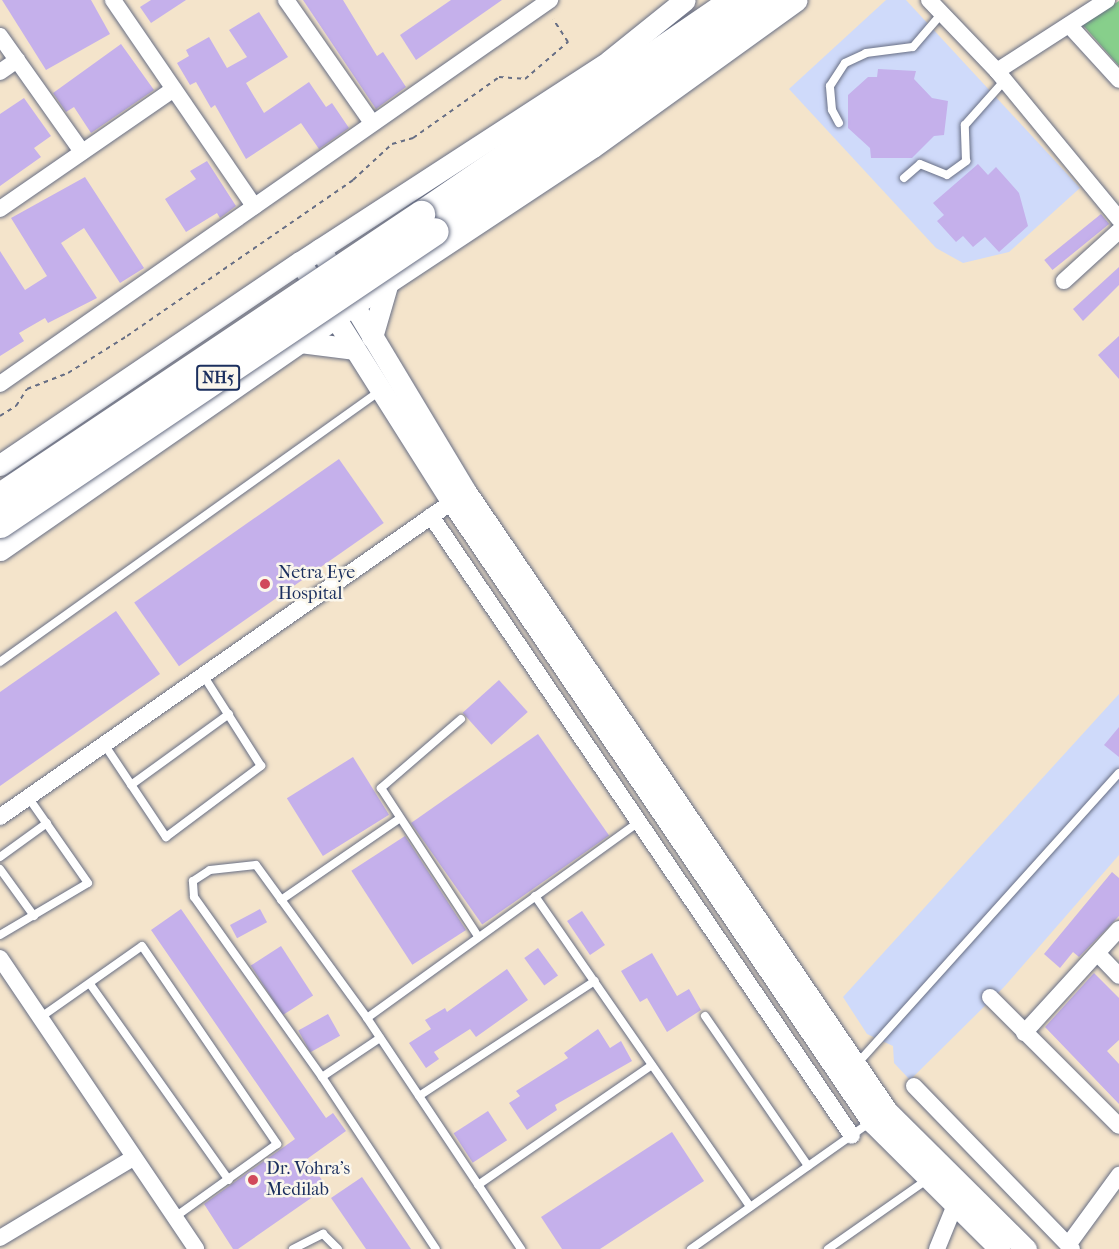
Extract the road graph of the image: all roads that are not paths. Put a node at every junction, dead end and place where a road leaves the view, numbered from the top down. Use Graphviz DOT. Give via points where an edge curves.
graph roads {
  1 [pos="113,0"];
  2 [pos="286,0"];
  3 [pos="550,0"];
  4 [pos="657,0"];
  5 [pos="685,0"];
  6 [pos="734,0"];
  7 [pos="790,0"];
  8 [pos="797,0"];
  9 [pos="930,0"];
  10 [pos="1107,0"];
  11 [pos="763,3"];
  12 [pos="942,13"];
  13 [pos="656,24"];
  14 [pos="1069,25"];
  15 [pos="0,36"];
  16 [pos="17,60"];
  17 [pos="0,72"];
  18 [pos="1001,75"];
  19 [pos="1119,80"];
  20 [pos="174,89"];
  21 [pos="372,123"];
  22 [pos="839,123"];
  23 [pos="82,152"];
  24 [pos="904,178"];
  25 [pos="507,192"];
  26 [pos="254,206"];
  27 [pos="0,209"];
  28 [pos="1119,219"];
  29 [pos="428,223"];
  30 [pos="1119,231"];
  31 [pos="320,249"];
  32 [pos="300,262"];
  33 [pos="1064,281"];
  34 [pos="388,282"];
  35 [pos="354,305"];
  36 [pos="336,317"];
  37 [pos="372,336"];
  38 [pos="300,342"];
  39 [pos="354,350"];
  40 [pos="0,384"];
  41 [pos="382,390"];
  42 [pos="0,465"];
  43 [pos="0,496"];
  44 [pos="459,497"];
  45 [pos="432,516"];
  46 [pos="0,524"];
  47 [pos="0,550"];
  48 [pos="0,662"];
  49 [pos="203,675"];
  50 [pos="229,714"];
  51 [pos="461,718"];
  52 [pos="104,744"];
  53 [pos="1119,773"];
  54 [pos="131,784"];
  55 [pos="28,797"];
  56 [pos="0,817"];
  57 [pos="399,819"];
  58 [pos="639,822"];
  59 [pos="47,823"];
  60 [pos="0,857"];
  61 [pos="0,869"];
  62 [pos="535,896"];
  63 [pos="281,900"];
  64 [pos="34,916"];
  65 [pos="1119,929"];
  66 [pos="0,935"];
  67 [pos="478,936"];
  68 [pos="1099,955"];
  69 [pos="0,958"];
  70 [pos="1119,976"];
  71 [pos="595,981"];
  72 [pos="90,984"];
  73 [pos="990,997"];
  74 [pos="705,1016"];
  75 [pos="41,1017"];
  76 [pos="367,1018"];
  77 [pos="1024,1033"];
  78 [pos="381,1038"];
  79 [pos="652,1065"];
  80 [pos="855,1065"];
  81 [pos="322,1077"];
  82 [pos="914,1086"];
  83 [pos="419,1096"];
  84 [pos="879,1116"];
  85 [pos="1119,1126"];
  86 [pos="852,1136"];
  87 [pos="134,1158"];
  88 [pos="808,1166"];
  89 [pos="1119,1174"];
  90 [pos="928,1178"];
  91 [pos="230,1180"];
  92 [pos="478,1185"];
  93 [pos="956,1205"];
  94 [pos="750,1207"];
  95 [pos="175,1217"];
  96 [pos="0,1238"];
  97 [pos="191,1247"];
  98 [pos="1070,1247"];
  99 [pos="293,1249"];
  100 [pos="338,1249"];
  101 [pos="436,1249"];
  102 [pos="521,1249"];
  103 [pos="691,1249"];
  104 [pos="828,1249"];
  105 [pos="937,1249"];
  106 [pos="1000,1249"];
  107 [pos="1026,1249"];
  1 -- 20 [label="street"];
  2 -- 21 [label="street"];
  3 -- 21 [label="street"];
  4 -- 13 [label="street"];
  5 -- 13 [label="street"];
  6 -- 29 [label="highway, NH5"];
  7 -- 11 [label="highway"];
  8 -- 25 [label="street" via="593,147"];
  9 -- 12 [label="street"];
  10 -- 14 [label="street"];
  11 -- 25 [label="highway, NH5"];
  12 -- 18 [label="street"];
  12 -- 22 [label="lane" via="913,47 866,52 845,63 830,86 832,110"];
  13 -- 31 [label="street" via="609,62"];
  14 -- 18 [label="street"];
  14 -- 19 [label="street"];
  15 -- 16 [label="street"];
  16 -- 17 [label="street"];
  16 -- 23 [label="street"];
  18 -- 24 [label="lane" via="965,124 966,161 947,175 920,164"];
  18 -- 28 [label="street"];
  20 -- 23 [label="street"];
  20 -- 26 [label="street"];
  21 -- 26 [label="street"];
  23 -- 27 [label="street"];
  25 -- 29 [label="highway, NH5"];
  25 -- 34 [label="street"];
  26 -- 40 [label="street"];
  29 -- 43 [label="highway, NH5, bridge"];
  29 -- 46 [label="highway, NH5, bridge"];
  30 -- 33 [label="street"];
  31 -- 32 [label="street"];
  31 -- 35 [label="street"];
  32 -- 36 [label="street"];
  32 -- 42 [label="street"];
  34 -- 35 [label="street"];
  34 -- 37 [label="street"];
  35 -- 36 [label="street"];
  35 -- 37 [label="street"];
  36 -- 38 [label="street"];
  36 -- 39 [label="street"];
  37 -- 44 [label="street"];
  38 -- 39 [label="street"];
  38 -- 47 [label="street"];
  39 -- 41 [label="street"];
  41 -- 44 [label="street"];
  41 -- 48 [label="lane"];
  44 -- 45 [label="street"];
  44 -- 80 [label="street"];
  44 -- 84 [label="street"];
  45 -- 49 [label="street"];
  45 -- 58 [label="street"];
  49 -- 50 [label="lane"];
  49 -- 52 [label="street"];
  50 -- 54 [label="lane"];
  50 -- 54 [label="lane" via="261,766 166,837"];
  51 -- 57 [label="lane" via="381,788"];
  52 -- 54 [label="lane"];
  52 -- 55 [label="street"];
  53 -- 80 [label="lane"];
  55 -- 56 [label="street"];
  55 -- 59 [label="lane"];
  57 -- 63 [label="lane"];
  57 -- 67 [label="lane"];
  58 -- 62 [label="lane"];
  58 -- 86 [label="street"];
  59 -- 60 [label="lane"];
  59 -- 64 [label="lane" via="88,883"];
  61 -- 64 [label="lane"];
  62 -- 67 [label="lane"];
  62 -- 71 [label="lane"];
  63 -- 76 [label="lane"];
  63 -- 81 [label="lane" via="256,865 210,870 193,881 194,897"];
  64 -- 66 [label="lane"];
  65 -- 68 [label="street"];
  67 -- 76 [label="lane"];
  68 -- 70 [label="street"];
  68 -- 77 [label="street"];
  69 -- 75 [label="street"];
  71 -- 79 [label="lane"];
  71 -- 83 [label="lane"];
  72 -- 75 [label="lane"];
  72 -- 91 [label="lane"];
  72 -- 91 [label="lane" via="142,946 277,1144"];
  73 -- 77 [label="street"];
  74 -- 88 [label="lane"];
  75 -- 87 [label="street"];
  76 -- 78 [label="lane"];
  77 -- 85 [label="street"];
  78 -- 81 [label="lane"];
  78 -- 83 [label="lane"];
  79 -- 92 [label="lane"];
  79 -- 94 [label="lane"];
  80 -- 84 [label="street"];
  81 -- 101 [label="lane"];
  82 -- 98 [label="street"];
  83 -- 92 [label="lane"];
  84 -- 86 [label="lane"];
  84 -- 90 [label="street"];
  84 -- 107 [label="street"];
  86 -- 88 [label="lane"];
  87 -- 95 [label="street"];
  87 -- 96 [label="street"];
  88 -- 94 [label="lane"];
  89 -- 98 [label="street"];
  90 -- 93 [label="street"];
  90 -- 104 [label="lane"];
  91 -- 95 [label="lane"];
  92 -- 102 [label="lane"];
  93 -- 105 [label="street"];
  93 -- 106 [label="street"];
  94 -- 103 [label="lane"];
  95 -- 97 [label="street"];
  99 -- 100 [label="lane" via="323,1234"];
}
